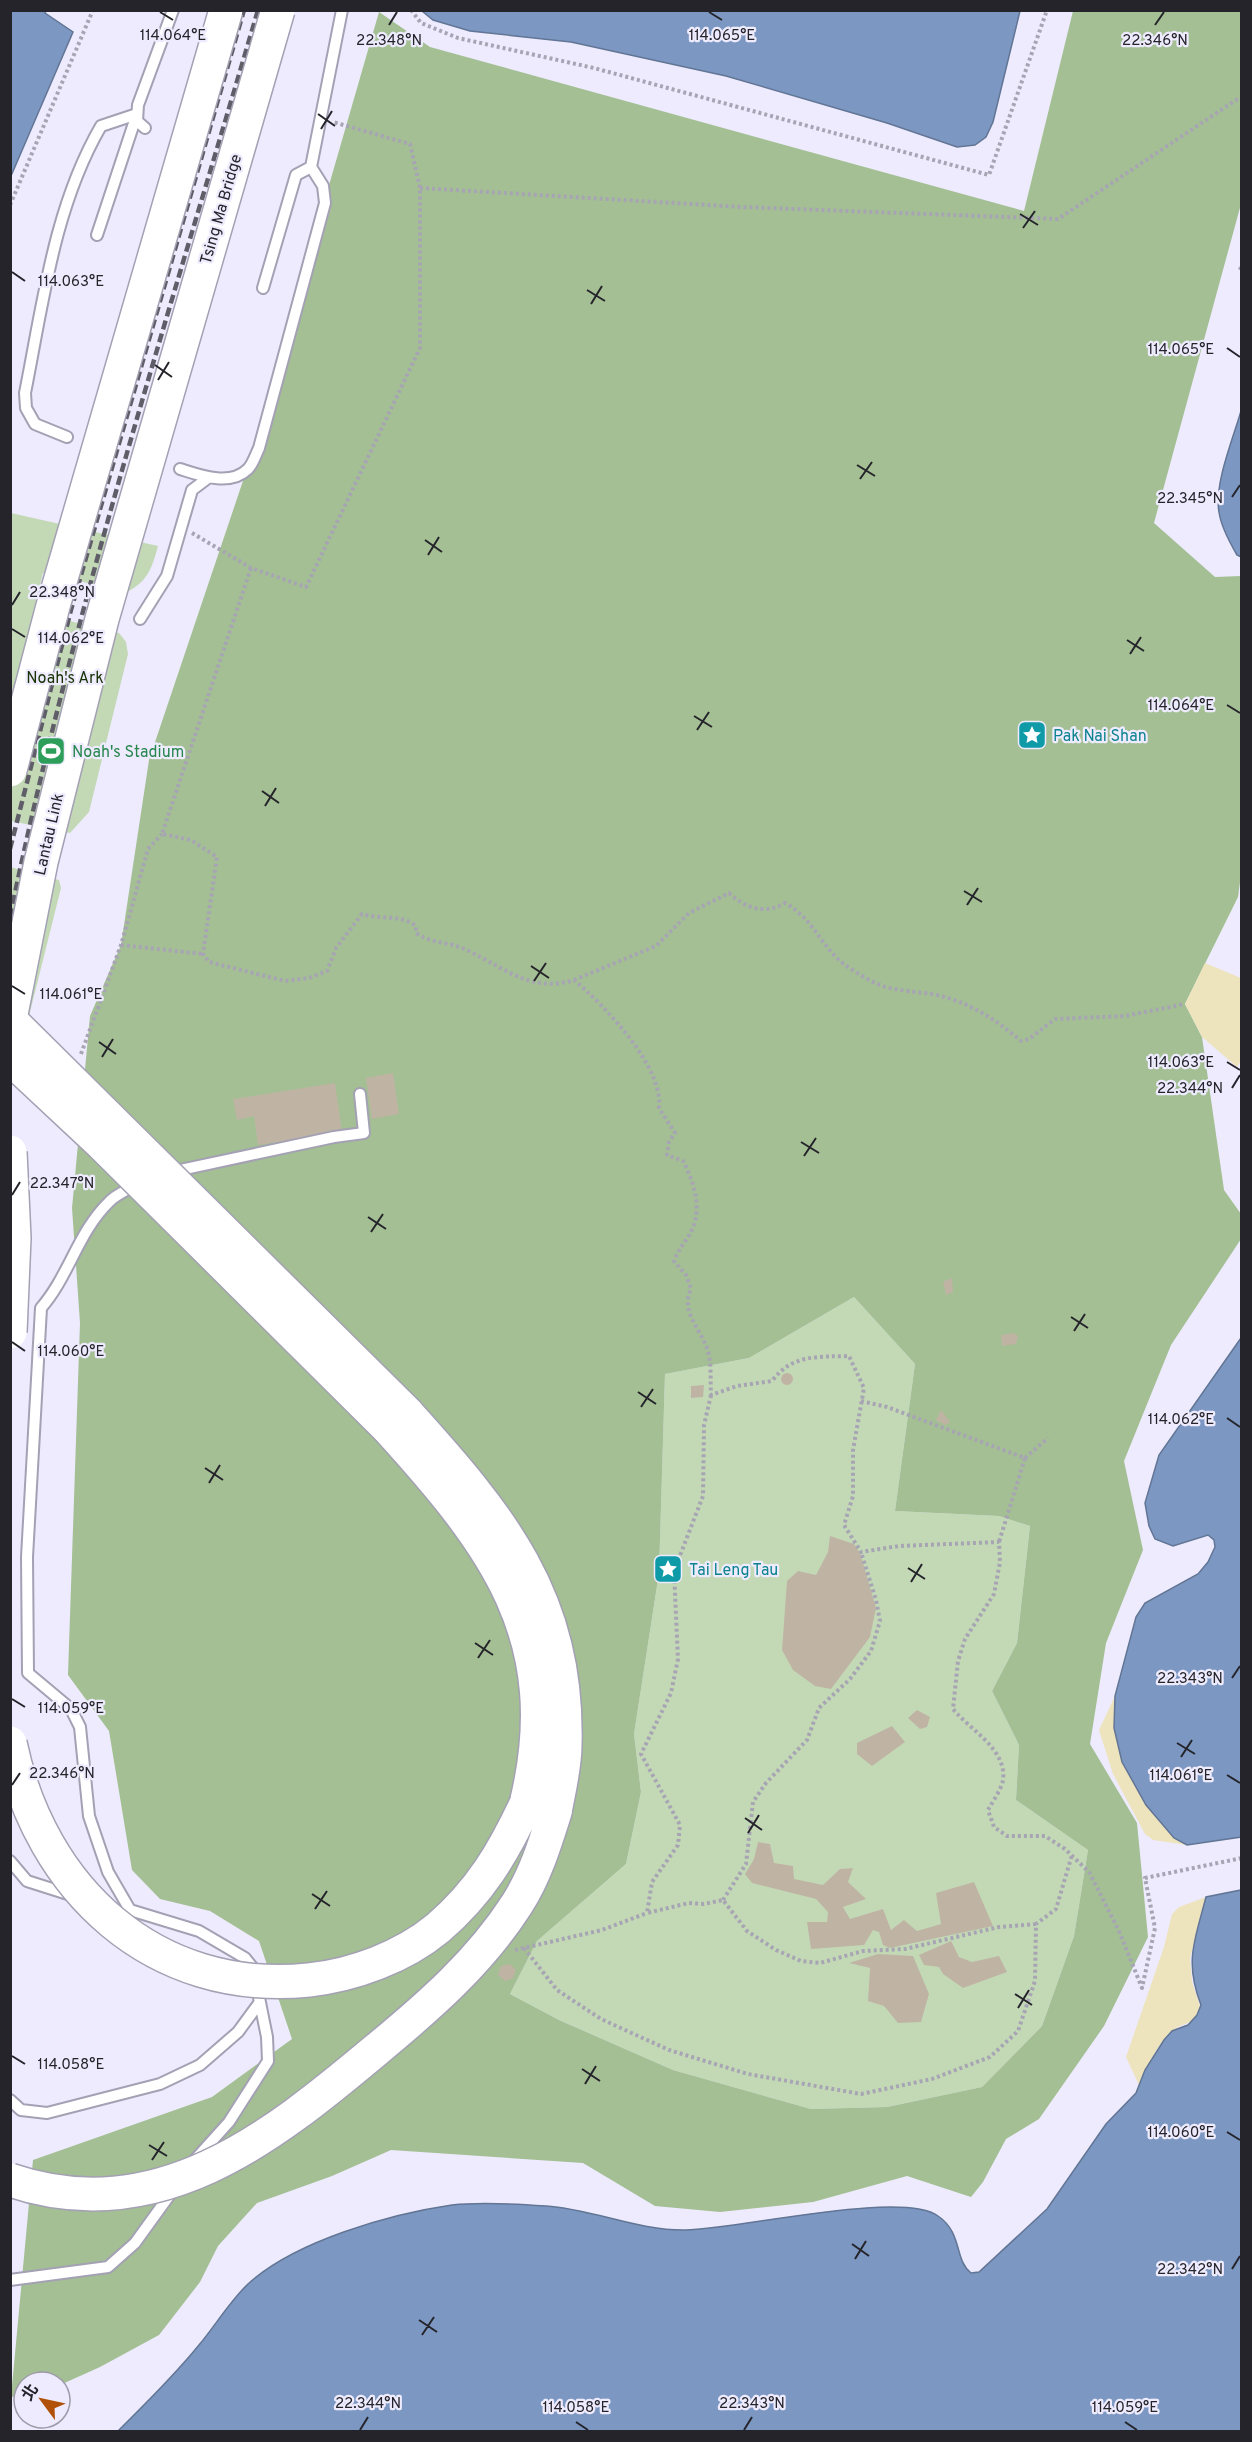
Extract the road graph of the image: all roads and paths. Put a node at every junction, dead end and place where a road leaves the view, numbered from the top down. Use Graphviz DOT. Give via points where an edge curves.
graph roads {
  1 [pos="93,10"];
  2 [pos="173,10"];
  3 [pos="226,10"];
  4 [pos="278,10"];
  5 [pos="342,10"];
  6 [pos="411,10"];
  7 [pos="1047,10"];
  8 [pos="1242,96"];
  9 [pos="137,114"];
  10 [pos="321,118"];
  11 [pos="145,128"];
  12 [pos="311,166"];
  13 [pos="420,188"];
  14 [pos="10,205"];
  15 [pos="97,235"];
  16 [pos="1242,264"];
  17 [pos="1240,270"];
  18 [pos="263,288"];
  19 [pos="162,408"];
  20 [pos="67,437"];
  21 [pos="180,469"];
  22 [pos="208,478"];
  23 [pos="181,526"];
  24 [pos="251,568"];
  25 [pos="140,619"];
  26 [pos="10,770"];
  27 [pos="162,834"];
  28 [pos="121,945"];
  29 [pos="203,954"];
  30 [pos="574,980"];
  31 [pos="1185,1004"];
  32 [pos="10,1019"];
  33 [pos="80,1057"];
  34 [pos="10,1058"];
  35 [pos="360,1094"];
  36 [pos="10,1152"];
  37 [pos="23,1312"];
  38 [pos="711,1395"];
  39 [pos="861,1401"];
  40 [pos="397,1420"];
  41 [pos="1048,1438"];
  42 [pos="1025,1458"];
  43 [pos="999,1542"];
  44 [pos="861,1552"];
  45 [pos="10,1743"];
  46 [pos="541,1808"];
  47 [pos="1072,1855"];
  48 [pos="1242,1858"];
  49 [pos="10,1861"];
  50 [pos="723,1900"];
  51 [pos="130,1910"];
  52 [pos="646,1913"];
  53 [pos="1036,1924"];
  54 [pos="260,2002"];
  55 [pos="10,2100"];
  56 [pos="10,2180"];
  57 [pos="10,2280"];
  1 -- 14 [label="path"];
  2 -- 9 [label="lane"];
  3 -- 26 [label="highway, bridge" via="112,396"];
  4 -- 19 [label="highway, Tsing Ma Bridge, bridge"];
  5 -- 10 [label="lane"];
  6 -- 7 [label="path" via="421,23 458,38 594,68 989,175"];
  8 -- 13 [label="path" via="1058,219 742,207"];
  9 -- 11 [label="lane" via="137,121"];
  9 -- 15 [label="lane"];
  9 -- 20 [label="lane" via="101,126 91,144 63,216 46,282 25,393 26,408 35,424"];
  10 -- 12 [label="lane"];
  10 -- 13 [label="path" via="410,144"];
  12 -- 18 [label="lane" via="296,175"];
  12 -- 22 [label="lane" via="323,186 325,203 259,448 249,469 236,477"];
  13 -- 24 [label="path" via="420,348 306,587"];
  16 -- 17 [label="path"];
  19 -- 32 [label="highway, Lantau Link, bridge" via="70,739"];
  21 -- 22 [label="lane"];
  22 -- 23 [label="lane" via="192,490"];
  23 -- 24 [label="path"];
  23 -- 25 [label="lane" via="167,576"];
  24 -- 27 [label="path"];
  27 -- 28 [label="path" via="148,849"];
  27 -- 29 [label="path" via="191,840 217,856"];
  28 -- 29 [label="path"];
  28 -- 33 [label="path"];
  29 -- 30 [label="path" via="209,962 257,975 285,981 309,978 327,970 336,948 362,914 407,919 425,939 469,951 527,982 556,986"];
  30 -- 31 [label="path" via="656,946 689,913 729,893 743,906 773,910 785,903 800,911 845,964 887,988 941,996 992,1017 1020,1041 1029,1039 1055,1019 1125,1016"];
  30 -- 38 [label="path" via="603,1004 642,1058 660,1096 659,1108 675,1133 667,1155 683,1161 698,1200 690,1236 678,1248 674,1261 691,1288 687,1299 690,1315 708,1352"];
  32 -- 40 [label="highway, bridge"];
  34 -- 40 [label="highway, bridge"];
  35 -- 37 [label="lane" via="364,1133 188,1168 147,1179 110,1200 89,1226 53,1294"];
  36 -- 37 [label="highway, bridge"];
  37 -- 51 [label="lane" via="28,1673 71,1709 80,1727 89,1816 108,1872"];
  38 -- 39 [label="path" via="772,1381 781,1369 804,1357 849,1356 864,1388"];
  38 -- 52 [label="path" via="704,1425 703,1496 674,1571 678,1659 671,1693 641,1754 680,1825 678,1845 652,1882"];
  39 -- 42 [label="path"];
  39 -- 44 [label="path" via="853,1450 853,1496 844,1525"];
  40 -- 46 [label="highway" via="461,1473 505,1530 533,1579 552,1630 564,1685 565,1736"];
  41 -- 42 [label="path"];
  42 -- 43 [label="path"];
  43 -- 44 [label="path" via="899,1546"];
  43 -- 47 [label="path" via="994,1594 965,1638 958,1660 953,1709 1001,1760 1003,1780 988,1810 994,1827 1007,1836 1045,1836"];
  44 -- 50 [label="path" via="880,1621 871,1651 850,1679 819,1708 807,1740 753,1802 746,1864"];
  45 -- 46 [label="highway, bridge" via="36,1824 69,1878 125,1933 181,1963 218,1976 260,1981 321,1978 355,1970 413,1944 437,1928 479,1886"];
  46 -- 56 [label="highway, bridge" via="537,1864 494,1938 433,2002 275,2131 188,2176 132,2191 58,2191"];
  47 -- 48 [label="path" via="1089,1872 1143,1988 1155,1928 1145,1878"];
  47 -- 53 [label="path" via="1056,1909"];
  49 -- 51 [label="lane" via="27,1881"];
  50 -- 52 [label="path"];
  50 -- 53 [label="path" via="747,1931 776,1950 820,1963 863,1951 905,1949 990,1928"];
  51 -- 54 [label="lane" via="199,1931 245,1958 253,1968"];
  52 -- 53 [label="path" via="602,1930 524,1948 557,1989 601,2019 669,2050 748,2074 861,2094 932,2079 990,2057 1018,2031 1035,1981"];
  54 -- 55 [label="lane" via="238,2032 200,2066 159,2084 47,2113 21,2110"];
  54 -- 57 [label="lane" via="268,2061 229,2122 198,2156 135,2243 108,2267"];
}
